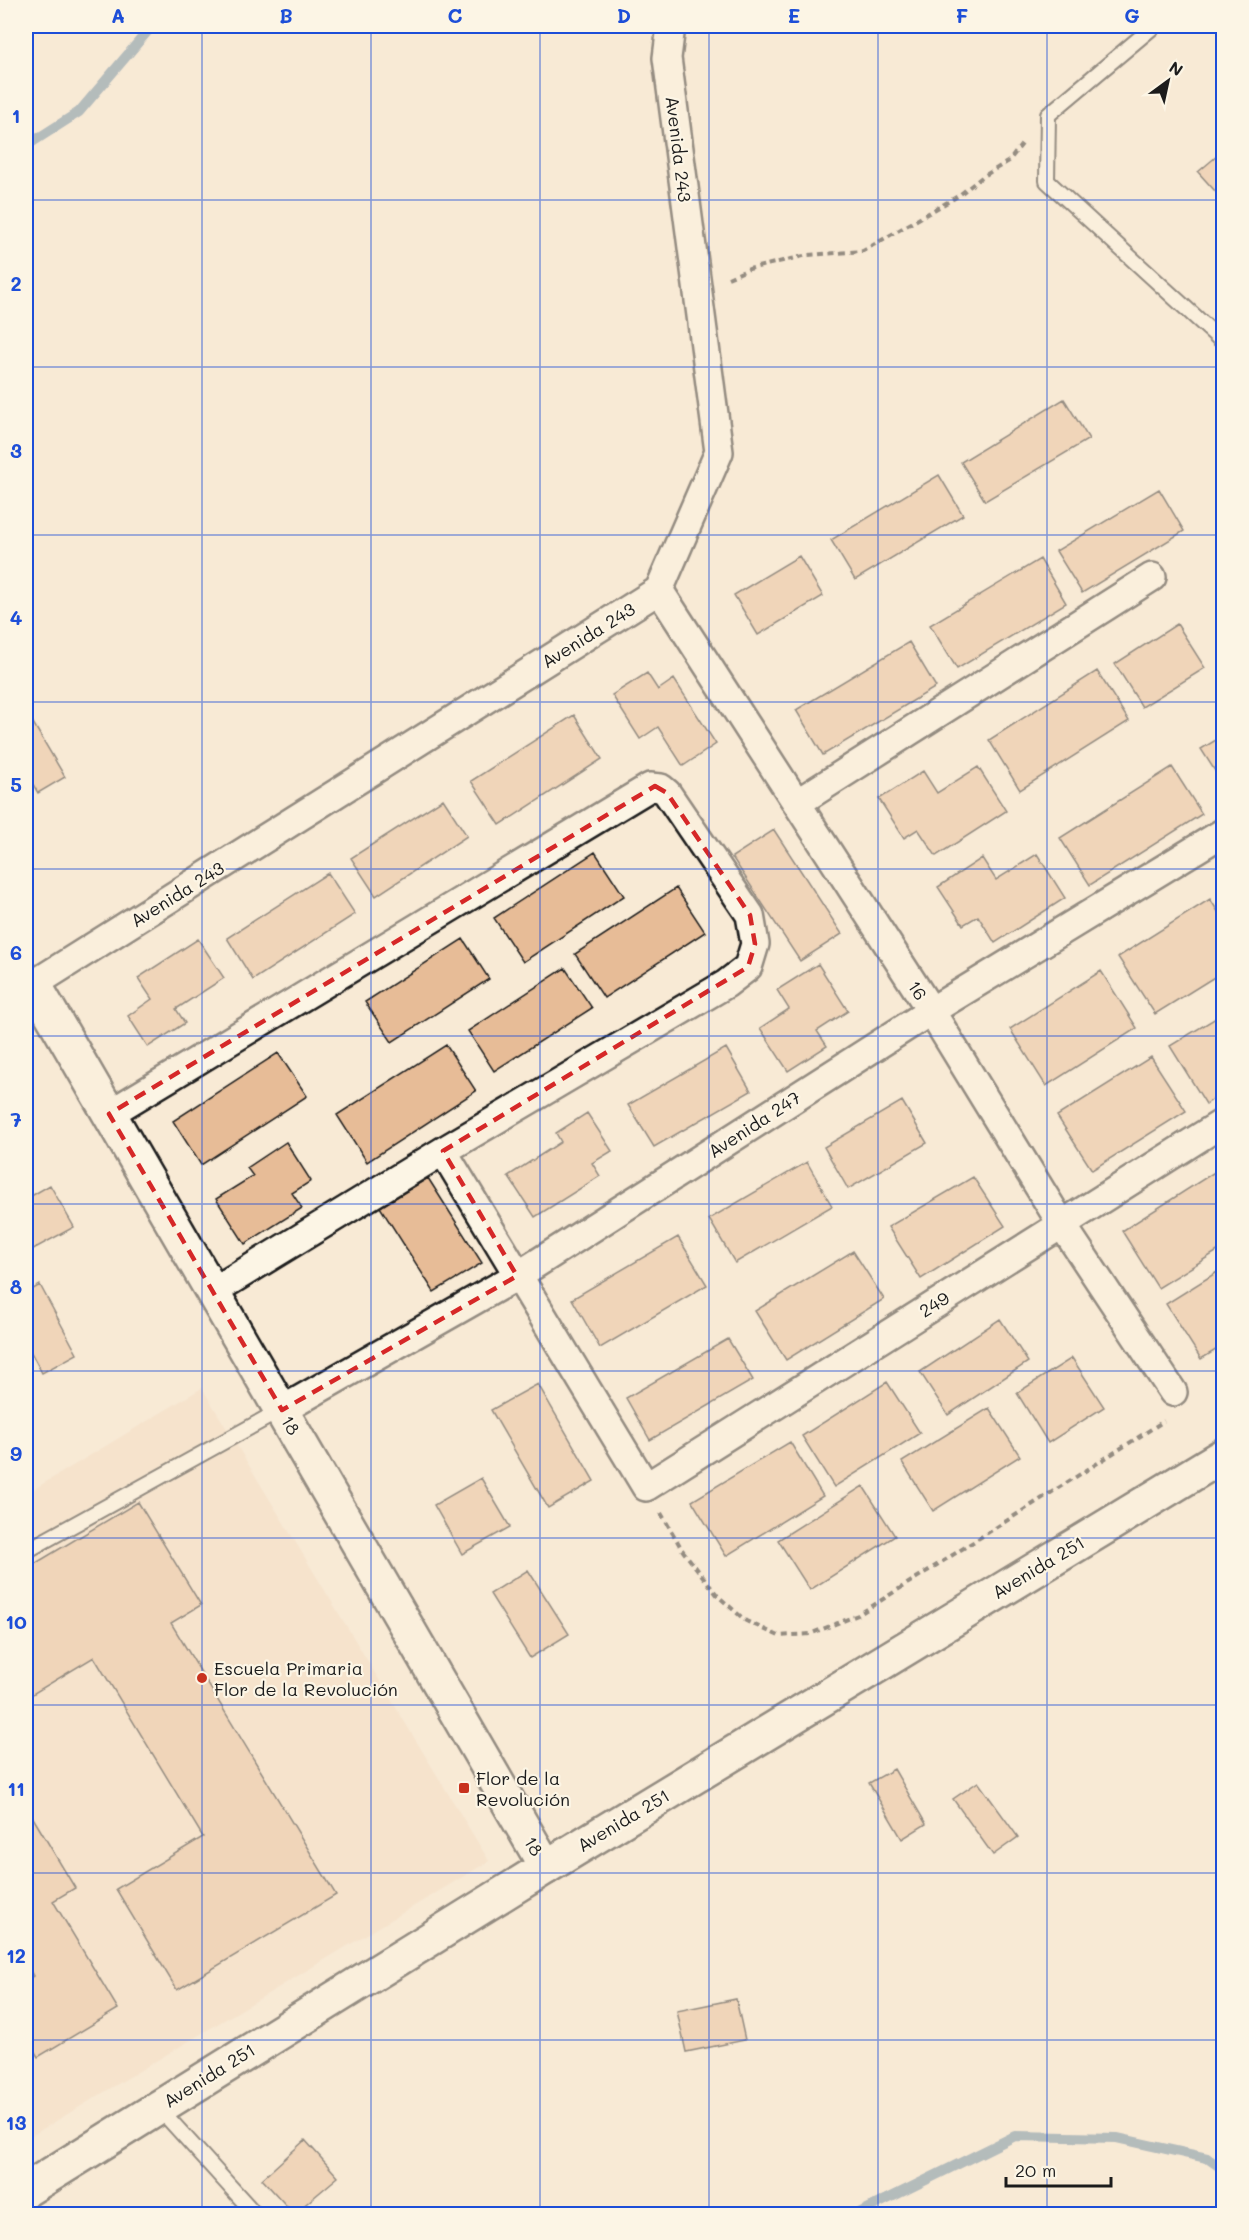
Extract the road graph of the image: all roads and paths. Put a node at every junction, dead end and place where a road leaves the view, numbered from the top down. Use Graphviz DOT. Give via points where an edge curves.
graph roads {
  1 [pos="671,26"];
  2 [pos="1154,26"];
  3 [pos="1048,115"];
  4 [pos="697,291"];
  5 [pos="1224,343"];
  6 [pos="1152,577"];
  7 [pos="659,590"];
  8 [pos="796,803"];
  9 [pos="1224,832"];
  10 [pos="30,986"];
  11 [pos="932,1011"];
  12 [pos="110,1114"];
  13 [pos="1224,1122"];
  14 [pos="443,1151"];
  15 [pos="1061,1223"];
  16 [pos="517,1276"];
  17 [pos="212,1292"];
  18 [pos="1173,1392"];
  19 [pos="282,1410"];
  20 [pos="1224,1455"];
  21 [pos="646,1487"];
  22 [pos="26,1551"];
  23 [pos="546,1867"];
  24 [pos="158,2107"];
  25 [pos="26,2190"];
  26 [pos="255,2214"];
  1 -- 4 [label="street, Avenida 243" via="667,58"];
  2 -- 3 [label="lane"];
  3 -- 4 [label="path" via="1009,161 958,196 863,250 808,255 749,269"];
  3 -- 5 [label="lane" via="1047,181"];
  4 -- 7 [label="street, Avenida 243" via="719,452"];
  6 -- 8 [label="street"];
  7 -- 8 [label="street, 16"];
  7 -- 10 [label="street, Avenida 243"];
  8 -- 11 [label="street, 16"];
  9 -- 11 [label="street, Avenida 247"];
  10 -- 12 [label="main road, 18"];
  11 -- 15 [label="street, 16"];
  11 -- 16 [label="street, Avenida 247"];
  12 -- 14 [label="street" via="650,788 661,788 750,915 755,944 748,966 726,984"];
  12 -- 17 [label="main road, 18"];
  13 -- 15 [label="street, 249"];
  14 -- 16 [label="street"];
  14 -- 17 [label="street"];
  15 -- 18 [label="street, 16"];
  15 -- 21 [label="street, 249"];
  16 -- 19 [label="street, Avenida 247"];
  16 -- 21 [label="street"];
  17 -- 19 [label="main road, 18"];
  18 -- 21 [label="path" via="1174,1406 1160,1424 858,1615 810,1634 779,1636 746,1621 718,1596 683,1551"];
  19 -- 22 [label="lane"];
  19 -- 23 [label="main road, 18"];
  20 -- 23 [label="main road, Avenida 251"];
  23 -- 24 [label="main road, Avenida 251"];
  24 -- 25 [label="main road, Avenida 251"];
  24 -- 26 [label="lane"];
}
